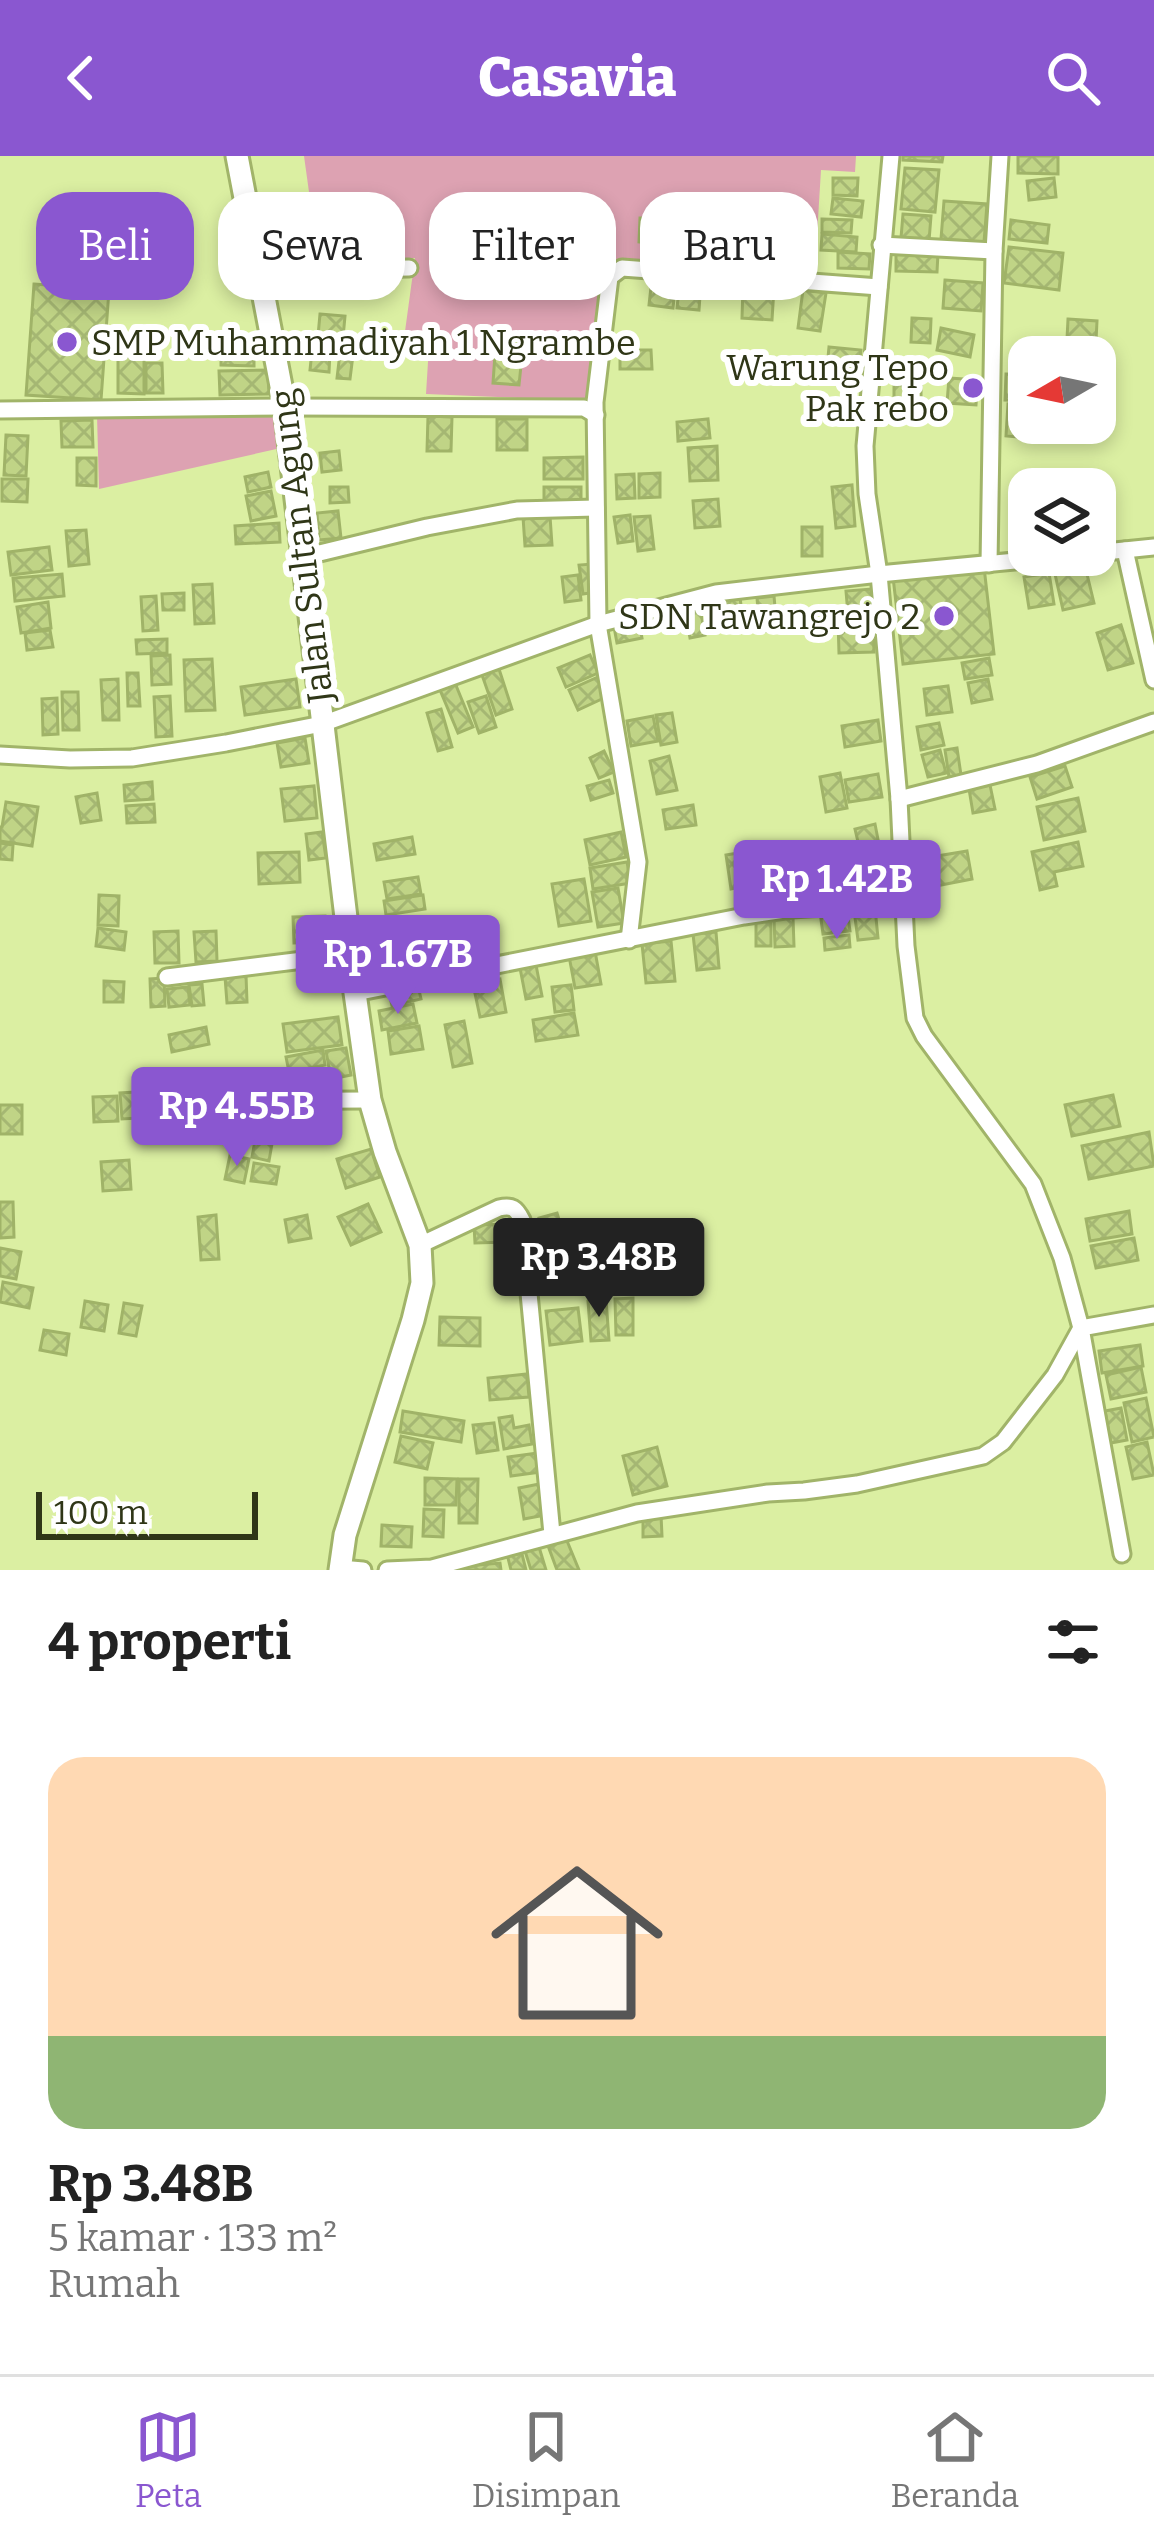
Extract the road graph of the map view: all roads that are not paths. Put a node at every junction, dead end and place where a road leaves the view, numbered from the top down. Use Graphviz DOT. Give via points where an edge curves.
graph roads {
  1 [pos="237,156"];
  2 [pos="891,156"];
  3 [pos="1000,156"];
  4 [pos="244,192"];
  5 [pos="881,245"];
  6 [pos="994,251"];
  7 [pos="405,268"];
  8 [pos="410,268"];
  9 [pos="879,286"];
  10 [pos="265,300"];
  11 [pos="285,407"];
  12 [pos="0,410"];
  13 [pos="596,415"];
  14 [pos="596,508"];
  15 [pos="1154,547"];
  16 [pos="1125,550"];
  17 [pos="1116,551"];
  18 [pos="303,557"];
  19 [pos="1008,562"];
  20 [pos="988,564"];
  21 [pos="879,574"];
  22 [pos="598,624"];
  23 [pos="1154,680"];
  24 [pos="1154,722"];
  25 [pos="322,724"];
  26 [pos="1,759"];
  27 [pos="899,799"];
  28 [pos="904,902"];
  29 [pos="629,940"];
  30 [pos="351,954"];
  31 [pos="167,977"];
  32 [pos="355,993"];
  33 [pos="370,1100"];
  34 [pos="160,1101"];
  35 [pos="420,1245"];
  36 [pos="1154,1315"];
  37 [pos="1081,1328"];
  38 [pos="553,1534"];
  39 [pos="1122,1554"];
  40 [pos="340,1569"];
  41 [pos="363,1570"];
  42 [pos="387,1570"];
  1 -- 4 [label="main road, Jalan Sultan Agung"];
  2 -- 5 [label="street"];
  3 -- 6 [label="street"];
  5 -- 6 [label="street"];
  5 -- 9 [label="street"];
  6 -- 20 [label="street"];
  7 -- 8 [label="street"];
  9 -- 13 [label="street" via="622,268 610,277"];
  9 -- 21 [label="street" via="865,446"];
  10 -- 11 [label="main road, Jalan Sultan Agung"];
  11 -- 12 [label="street"];
  11 -- 13 [label="street" via="584,408"];
  11 -- 18 [label="main road, Jalan Sultan Agung"];
  13 -- 14 [label="street"];
  14 -- 18 [label="street" via="517,510"];
  14 -- 22 [label="street"];
  15 -- 16 [label="street"];
  16 -- 17 [label="street"];
  16 -- 23 [label="street"];
  18 -- 25 [label="main road, Jalan Sultan Agung"];
  19 -- 20 [label="street"];
  20 -- 21 [label="street"];
  21 -- 22 [label="street" via="716,593"];
  21 -- 27 [label="street"];
  22 -- 25 [label="street"];
  22 -- 29 [label="street" via="638,862"];
  24 -- 27 [label="street" via="1037,764"];
  25 -- 26 [label="street" via="132,758"];
  25 -- 30 [label="main road, Jalan Sultan Agung"];
  27 -- 28 [label="street"];
  28 -- 29 [label="street" via="792,909"];
  28 -- 37 [label="street" via="914,1018 1033,1184"];
  29 -- 32 [label="street"];
  30 -- 31 [label="street"];
  30 -- 32 [label="main road, Jalan Sultan Agung"];
  32 -- 33 [label="main road, Jalan Sultan Agung"];
  33 -- 34 [label="street"];
  33 -- 35 [label="main road, Jalan Sultan Agung"];
  35 -- 38 [label="street" via="499,1208 509,1206 521,1220"];
  35 -- 40 [label="main road" via="413,1320"];
  36 -- 37 [label="street"];
  37 -- 38 [label="street" via="1003,1442 982,1456"];
  37 -- 39 [label="street"];
  38 -- 42 [label="street" via="432,1568"];
  40 -- 41 [label="street"];
}
